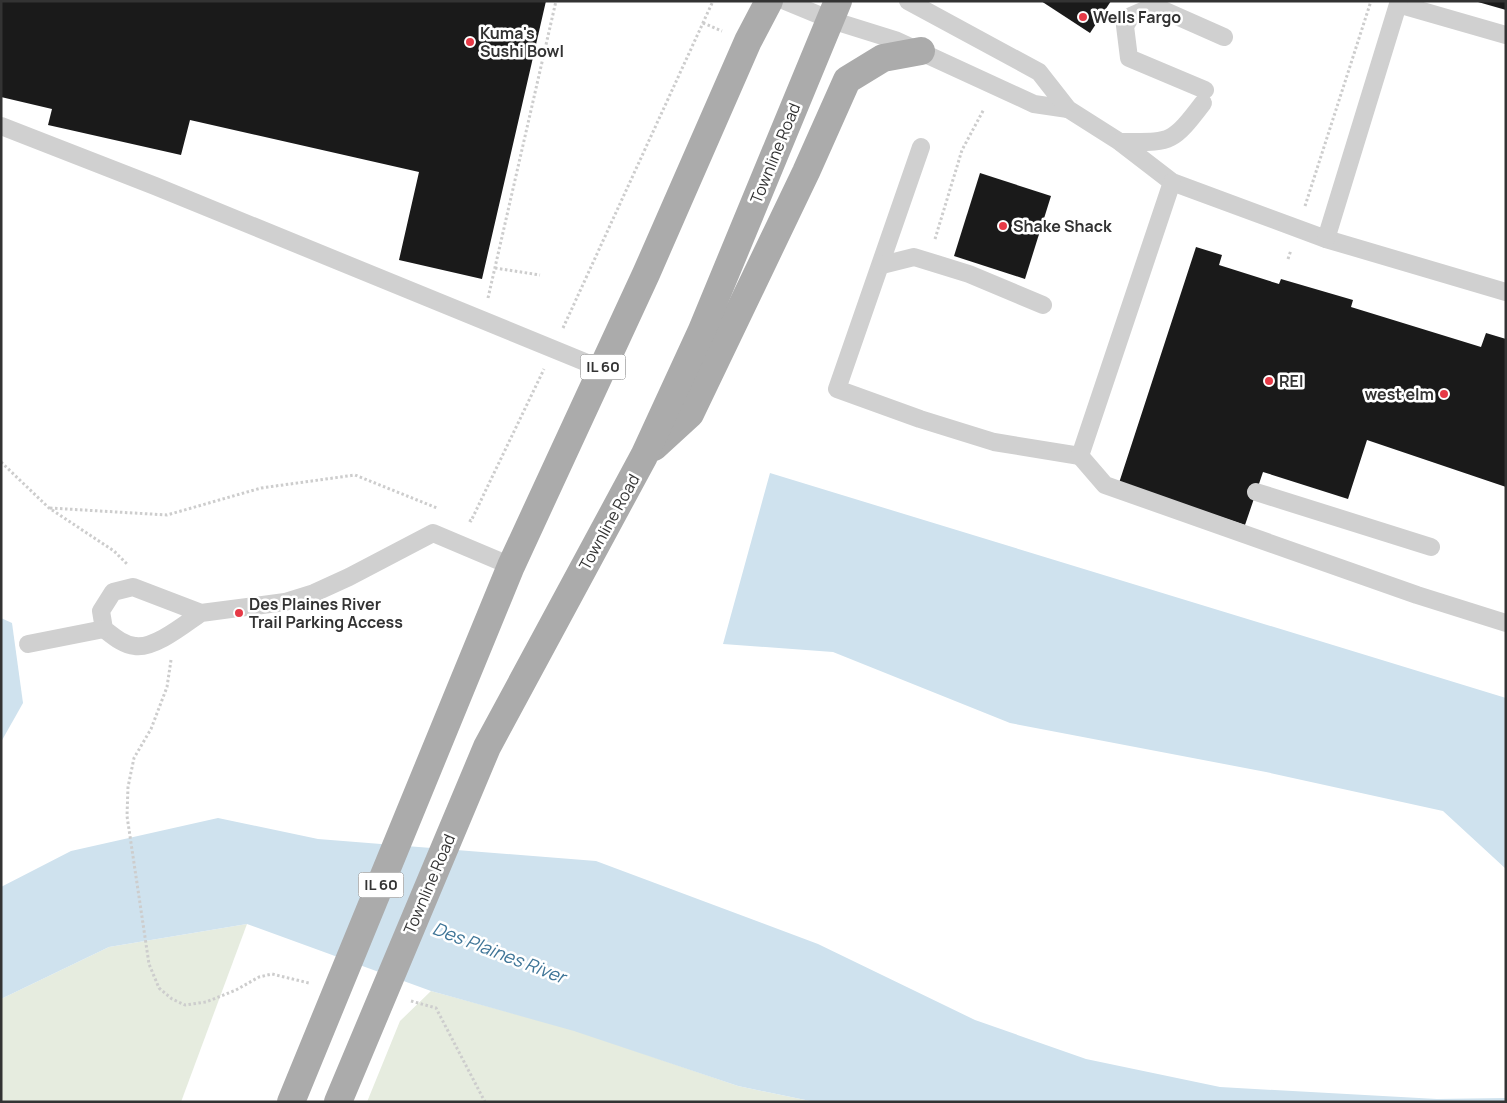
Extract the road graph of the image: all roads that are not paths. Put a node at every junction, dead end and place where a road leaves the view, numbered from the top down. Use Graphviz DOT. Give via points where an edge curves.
graph roads {
  1 [pos="769,1"];
  2 [pos="785,1"];
  3 [pos="908,1"];
  4 [pos="1399,2"];
  5 [pos="835,11"];
  6 [pos="1506,35"];
  7 [pos="1224,37"];
  8 [pos="921,51"];
  9 [pos="1068,109"];
  10 [pos="1,126"];
  11 [pos="1120,142"];
  12 [pos="921,147"];
  13 [pos="1172,182"];
  14 [pos="1326,239"];
  15 [pos="882,265"];
  16 [pos="1506,292"];
  17 [pos="1043,304"];
  18 [pos="602,369"];
  19 [pos="644,456"];
  20 [pos="1080,456"];
  21 [pos="1256,492"];
  22 [pos="1431,547"];
  23 [pos="511,566"];
  24 [pos="202,613"];
  25 [pos="1506,623"];
  26 [pos="104,629"];
  27 [pos="28,644"];
  28 [pos="291,1102"];
  29 [pos="338,1102"];
  1 -- 18 [label="main road, IL 60" via="748,41"];
  2 -- 5 [label="lane"];
  3 -- 9 [label="lane" via="1040,72"];
  4 -- 6 [label="lane"];
  4 -- 14 [label="lane"];
  5 -- 8 [label="lane"];
  5 -- 19 [label="main road, Townline Road / IL 60" via="702,330"];
  7 -- 11 [label="lane" via="1154,6 1131,16 1125,26 1129,58 1204,97 1183,130 1169,140"];
  8 -- 9 [label="lane" via="1034,104"];
  8 -- 19 [label="main road" via="883,58 847,80 690,414"];
  9 -- 11 [label="lane"];
  10 -- 18 [label="lane"];
  11 -- 13 [label="lane"];
  12 -- 15 [label="lane"];
  13 -- 14 [label="lane"];
  13 -- 20 [label="lane"];
  14 -- 16 [label="lane"];
  15 -- 17 [label="lane" via="914,257 970,274"];
  15 -- 20 [label="lane" via="836,389 994,442"];
  18 -- 23 [label="main road, IL 60"];
  19 -- 29 [label="main road, Townline Road / IL 60" via="486,747"];
  20 -- 25 [label="lane" via="1105,486"];
  21 -- 22 [label="lane"];
  23 -- 24 [label="lane" via="433,533 314,593 286,602"];
  23 -- 28 [label="main road, IL 60"];
  24 -- 26 [label="lane" via="168,636 136,647 118,640"];
  24 -- 26 [label="lane" via="133,587 113,592 101,611"];
  26 -- 27 [label="lane"];
}
